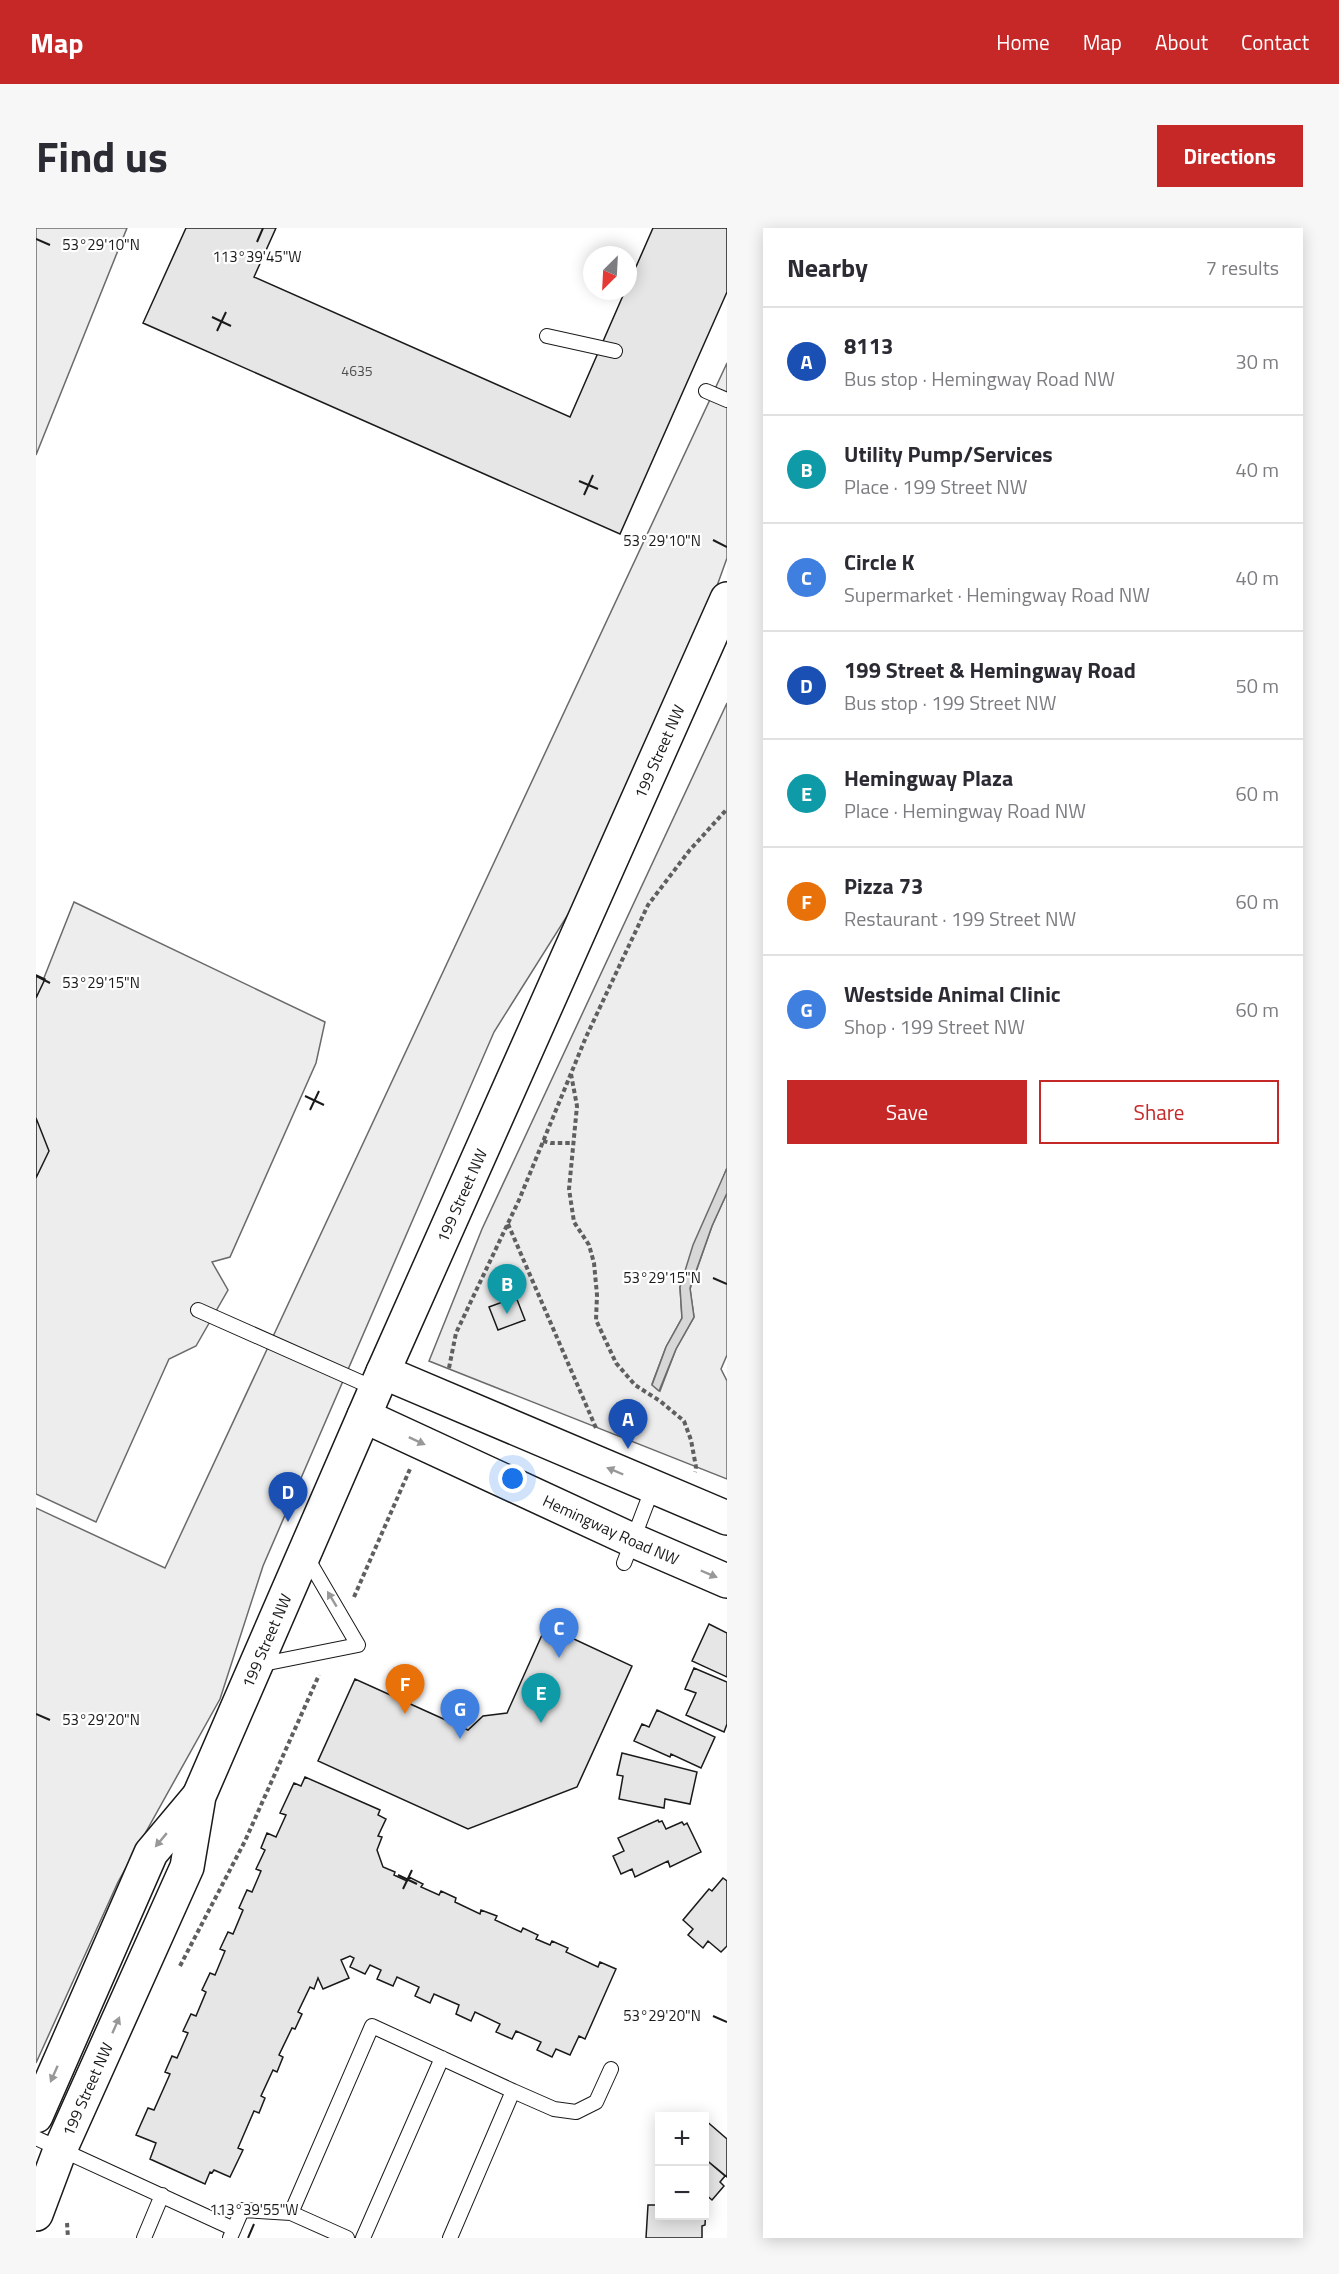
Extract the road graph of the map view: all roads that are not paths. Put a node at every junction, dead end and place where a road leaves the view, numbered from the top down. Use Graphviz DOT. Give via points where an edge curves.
graph roads {
  1 [pos="547,336"];
  2 [pos="615,351"];
  3 [pos="706,391"];
  4 [pos="727,400"];
  5 [pos="727,598"];
  6 [pos="198,1310"];
  7 [pos="374,1392"];
  8 [pos="653,1487"];
  9 [pos="727,1518"];
  10 [pos="628,1552"];
  11 [pos="304,1553"];
  12 [pos="727,1581"];
  13 [pos="255,1666"];
  14 [pos="199,1796"];
  15 [pos="442,2058"];
  16 [pos="611,2069"];
  17 [pos="513,2091"];
  18 [pos="36,2116"];
  19 [pos="48,2144"];
  20 [pos="162,2195"];
  21 [pos="291,2212"];
  22 [pos="51,2216"];
  23 [pos="232,2234"];
  24 [pos="144,2238"];
  25 [pos="347,2238"];
  26 [pos="363,2238"];
  27 [pos="450,2238"];
  1 -- 2 [label="lane"];
  3 -- 4 [label="lane"];
  5 -- 7 [label="main road, 199 Street NW"];
  6 -- 7 [label="lane"];
  8 -- 7 [label="main road, one-way" via="436,1394"];
  7 -- 10 [label="main road, Hemingway Road NW, one-way" via="415,1441"];
  7 -- 11 [label="main road, 199 Street NW"];
  8 -- 9 [label="main road"];
  8 -- 10 [label="lane"];
  10 -- 12 [label="main road, Hemingway Road NW, one-way"];
  11 -- 13 [label="main road, 199 Street NW"];
  13 -- 11 [label="lane, one-way" via="358,1645"];
  13 -- 14 [label="main road, 199 Street NW"];
  14 -- 18 [label="main road, 199 Street NW, one-way" via="151,1853"];
  19 -- 14 [label="main road, 199 Street NW, one-way" via="188,1867"];
  15 -- 17 [label="lane"];
  15 -- 21 [label="lane" via="372,2026"];
  15 -- 26 [label="lane"];
  16 -- 17 [label="lane" via="596,2102 576,2112 554,2109"];
  17 -- 27 [label="lane"];
  19 -- 20 [label="lane"];
  19 -- 22 [label="main road, 199 Street NW"];
  20 -- 23 [label="lane"];
  20 -- 24 [label="lane"];
  21 -- 23 [label="lane" via="242,2210"];
  21 -- 25 [label="lane"];
}
